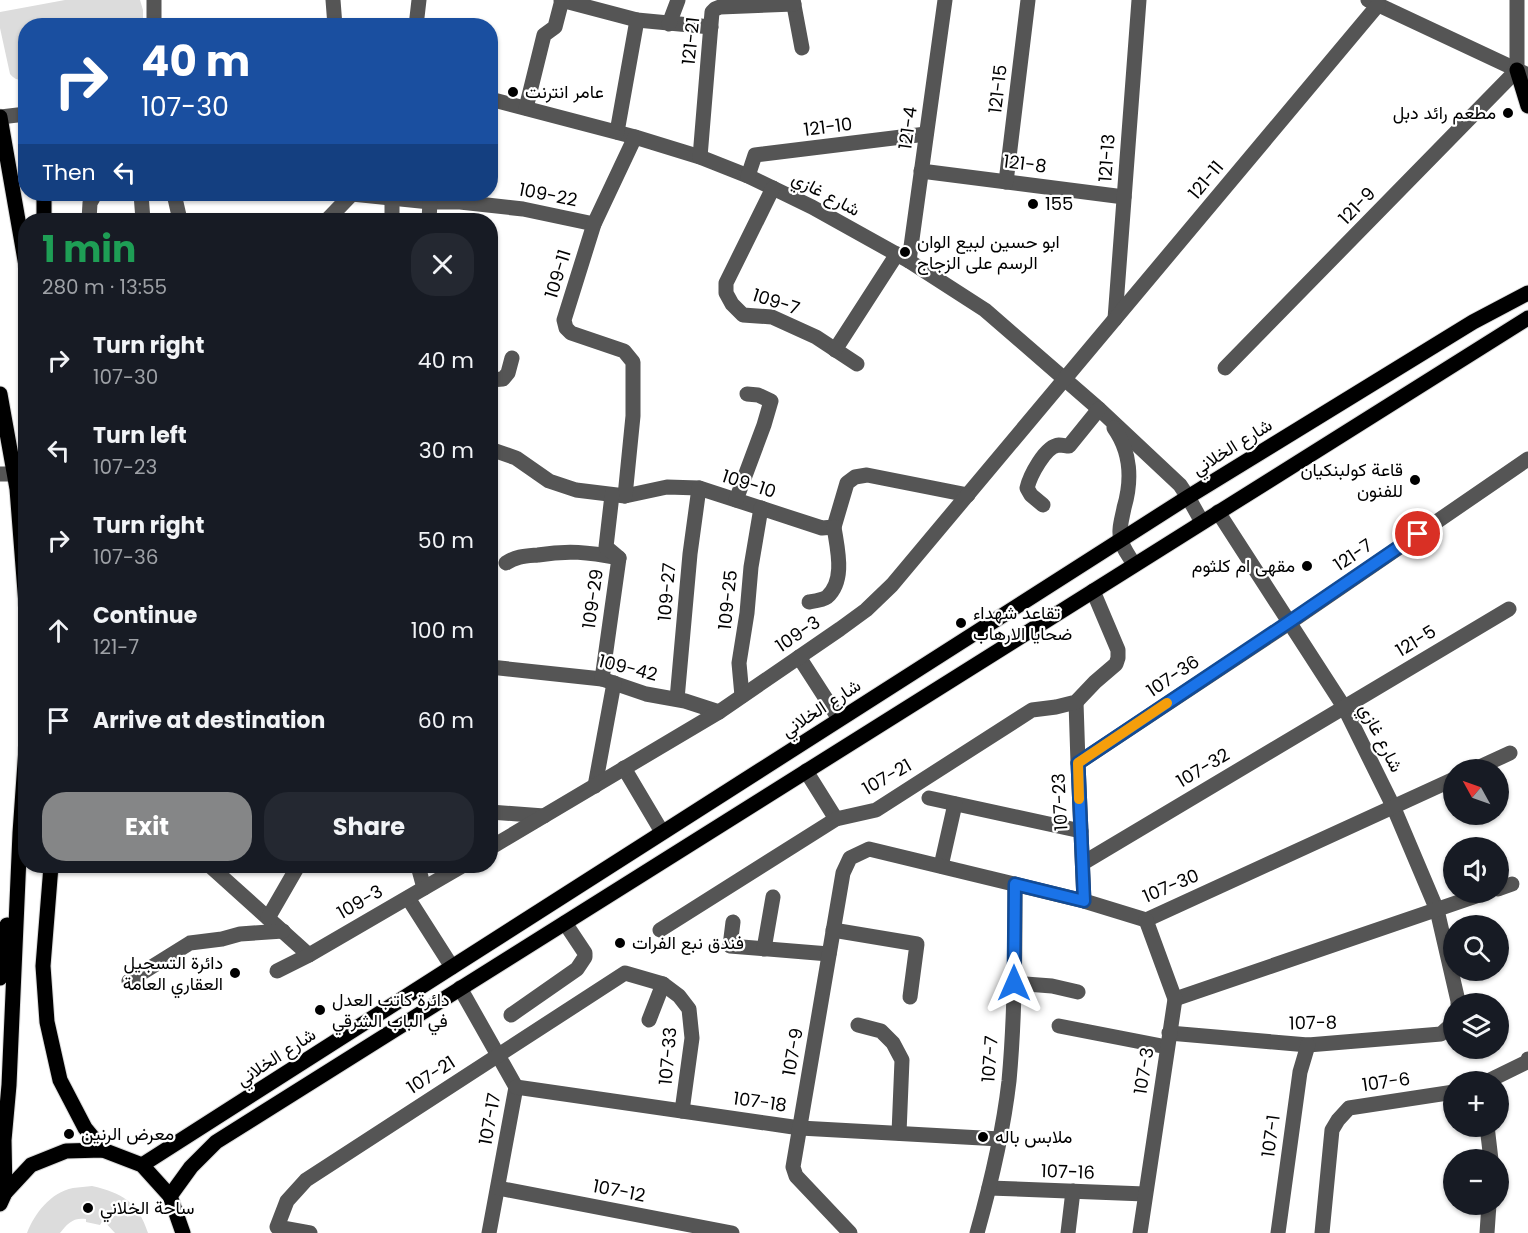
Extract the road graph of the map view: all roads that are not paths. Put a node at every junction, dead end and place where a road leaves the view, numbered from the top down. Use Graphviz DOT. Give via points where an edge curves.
graph roads {
  1 [pos="154,0"];
  2 [pos="333,0"];
  3 [pos="419,0"];
  4 [pos="561,0"];
  5 [pos="678,0"];
  6 [pos="945,0"];
  7 [pos="1028,0"];
  8 [pos="1139,0"];
  9 [pos="1517,0"];
  10 [pos="794,2"];
  11 [pos="1373,3"];
  12 [pos="154,18"];
  13 [pos="334,18"];
  14 [pos="417,18"];
  15 [pos="637,20"];
  16 [pos="669,24"];
  17 [pos="711,27"];
  18 [pos="802,48"];
  19 [pos="1522,72"];
  20 [pos="498,101"];
  21 [pos="1528,106"];
  22 [pos="526,108"];
  23 [pos="18,115"];
  24 [pos="0,117"];
  25 [pos="617,132"];
  26 [pos="926,134"];
  27 [pos="635,137"];
  28 [pos="700,157"];
  29 [pos="921,171"];
  30 [pos="748,176"];
  31 [pos="1006,182"];
  32 [pos="773,188"];
  33 [pos="1124,197"];
  34 [pos="345,201"];
  35 [pos="417,201"];
  36 [pos="438,201"];
  37 [pos="477,201"];
  38 [pos="430,202"];
  39 [pos="334,213"];
  40 [pos="429,213"];
  41 [pos="18,221"];
  42 [pos="594,224"];
  43 [pos="903,258"];
  44 [pos="1528,293"];
  45 [pos="1528,318"];
  46 [pos="1115,319"];
  47 [pos="835,351"];
  48 [pos="512,358"];
  49 [pos="857,364"];
  50 [pos="1225,368"];
  51 [pos="498,379"];
  52 [pos="1064,379"];
  53 [pos="0,394"];
  54 [pos="747,394"];
  55 [pos="1100,409"];
  56 [pos="498,452"];
  57 [pos="1528,459"];
  58 [pos="7,474"];
  59 [pos="699,488"];
  60 [pos="968,495"];
  61 [pos="619,496"];
  62 [pos="1188,497"];
  63 [pos="736,500"];
  64 [pos="18,502"];
  65 [pos="1042,505"];
  66 [pos="761,508"];
  67 [pos="1218,512"];
  68 [pos="1202,522"];
  69 [pos="834,527"];
  70 [pos="1121,541"];
  71 [pos="619,558"];
  72 [pos="506,563"];
  73 [pos="1134,565"];
  74 [pos="1093,591"];
  75 [pos="809,602"];
  76 [pos="1509,609"];
  77 [pos="1289,622"];
  78 [pos="799,657"];
  79 [pos="498,668"];
  80 [pos="608,681"];
  81 [pos="742,696"];
  82 [pos="677,699"];
  83 [pos="1076,702"];
  84 [pos="1344,707"];
  85 [pos="718,712"];
  86 [pos="839,719"];
  87 [pos="1510,753"];
  88 [pos="1497,759"];
  89 [pos="1078,763"];
  90 [pos="624,768"];
  91 [pos="806,771"];
  92 [pos="1443,784"];
  93 [pos="595,786"];
  94 [pos="929,798"];
  95 [pos="955,804"];
  96 [pos="1393,806"];
  97 [pos="498,813"];
  98 [pos="544,816"];
  99 [pos="836,819"];
  100 [pos="1081,831"];
  101 [pos="662,832"];
  102 [pos="498,843"];
  103 [pos="18,848"];
  104 [pos="850,858"];
  105 [pos="1083,863"];
  106 [pos="940,866"];
  107 [pos="18,873"];
  108 [pos="50,873"];
  109 [pos="218,873"];
  110 [pos="294,873"];
  111 [pos="420,873"];
  112 [pos="450,873"];
  113 [pos="1015,884"];
  114 [pos="424,888"];
  115 [pos="408,897"];
  116 [pos="773,897"];
  117 [pos="1084,901"];
  118 [pos="1457,903"];
  119 [pos="1437,910"];
  120 [pos="268,918"];
  121 [pos="1146,920"];
  122 [pos="733,922"];
  123 [pos="565,923"];
  124 [pos="660,930"];
  125 [pos="833,930"];
  126 [pos="283,931"];
  127 [pos="764,949"];
  128 [pos="829,954"];
  129 [pos="309,955"];
  130 [pos="452,967"];
  131 [pos="277,971"];
  132 [pos="625,973"];
  133 [pos="0,978"];
  134 [pos="129,981"];
  135 [pos="1014,983"];
  136 [pos="663,984"];
  137 [pos="460,988"];
  138 [pos="1078,992"];
  139 [pos="1456,993"];
  140 [pos="910,997"];
  141 [pos="1175,999"];
  142 [pos="511,1015"];
  143 [pos="649,1020"];
  144 [pos="858,1024"];
  145 [pos="1059,1026"];
  146 [pos="1443,1032"];
  147 [pos="1168,1040"];
  148 [pos="1308,1045"];
  149 [pos="498,1055"];
  150 [pos="1528,1059"];
  151 [pos="1509,1071"];
  152 [pos="516,1087"];
  153 [pos="1443,1094"];
  154 [pos="682,1111"];
  155 [pos="800,1128"];
  156 [pos="899,1133"];
  157 [pos="1000,1139"];
  158 [pos="104,1150"];
  159 [pos="142,1166"];
  160 [pos="498,1188"];
  161 [pos="989,1188"];
  162 [pos="1073,1191"];
  163 [pos="1145,1194"];
  164 [pos="170,1196"];
  165 [pos="2,1198"];
  166 [pos="1488,1215"];
  167 [pos="183,1233"];
  168 [pos="310,1233"];
  169 [pos="489,1233"];
  170 [pos="732,1233"];
  171 [pos="850,1233"];
  172 [pos="977,1233"];
  173 [pos="1068,1233"];
  174 [pos="1140,1233"];
  175 [pos="1278,1233"];
  176 [pos="1322,1233"];
  177 [pos="1487,1233"];
  1 -- 12 [label="street"];
  2 -- 13 [label="street"];
  3 -- 14 [label="street"];
  4 -- 15 [label="street"];
  4 -- 22 [label="street" via="555,27 544,35"];
  5 -- 16 [label="street"];
  6 -- 26 [label="street, 121-4"];
  7 -- 31 [label="street, 121-15"];
  8 -- 33 [label="street, 121-13"];
  9 -- 19 [label="street"];
  10 -- 17 [label="street, 121-21" via="720,7 712,12"];
  10 -- 18 [label="street"];
  11 -- 19 [label="street"];
  11 -- 46 [label="street, 121-11"];
  15 -- 16 [label="street"];
  15 -- 25 [label="street"];
  16 -- 17 [label="street"];
  17 -- 28 [label="street, 121-21"];
  19 -- 21 [label="main road"];
  19 -- 50 [label="street, 121-9"];
  20 -- 22 [label="street, شارع غازي"];
  22 -- 25 [label="street, شارع غازي"];
  23 -- 24 [label="street"];
  24 -- 41 [label="main road"];
  25 -- 27 [label="street, شارع غازي"];
  26 -- 29 [label="street, 121-4"];
  26 -- 30 [label="street, 121-10" via="755,155"];
  27 -- 28 [label="street, شارع غازي"];
  27 -- 42 [label="street, 109-11"];
  28 -- 30 [label="street, شارع غازي"];
  29 -- 31 [label="street, 121-8"];
  29 -- 43 [label="street, 121-4"];
  30 -- 32 [label="street, شارع غازي"];
  31 -- 33 [label="street, 121-8"];
  32 -- 43 [label="street, شارع غازي"];
  32 -- 47 [label="street, 109-7" via="726,283 726,293 743,315 772,317 816,337"];
  33 -- 46 [label="street, 121-13"];
  34 -- 39 [label="street"];
  35 -- 38 [label="street, 109-22"];
  36 -- 38 [label="street, 109-22"];
  37 -- 42 [label="street, 109-22"];
  38 -- 40 [label="street"];
  42 -- 61 [label="street, 109-11" via="564,320 571,333 624,351 633,362 633,416"];
  43 -- 47 [label="street"];
  43 -- 52 [label="street, شارع غازي" via="985,310"];
  44 -- 62 [label="main road, شارع الخلاني" via="1473,322"];
  45 -- 67 [label="main road"];
  46 -- 52 [label="street, 121-11"];
  47 -- 49 [label="street, 109-7"];
  48 -- 51 [label="street" via="508,373"];
  52 -- 55 [label="street, شارع غازي"];
  52 -- 60 [label="street, 109-3"];
  53 -- 58 [label="main road"];
  54 -- 63 [label="street" via="771,401"];
  55 -- 62 [label="street, شارع غازي"];
  55 -- 65 [label="street" via="1069,446 1051,448 1038,463 1027,488"];
  55 -- 70 [label="street, شارع غازي" via="1117,433 1128,464"];
  56 -- 61 [label="street, 109-10" via="516,458 549,481 576,490"];
  57 -- 77 [label="street, 121-7"];
  58 -- 64 [label="main road" via="17,489"];
  59 -- 61 [label="street, 109-10" via="667,487"];
  59 -- 63 [label="street, 109-10"];
  59 -- 82 [label="street, 109-27"];
  60 -- 69 [label="street" via="867,475 855,477 847,483"];
  60 -- 78 [label="street, 109-3" via="883,594"];
  61 -- 71 [label="street, 109-29" via="606,547"];
  62 -- 68 [label="street, شارع غازي"];
  62 -- 70 [label="main road, شارع الخلاني"];
  63 -- 66 [label="street, 109-10"];
  66 -- 69 [label="street, 109-10" via="822,528"];
  66 -- 81 [label="street, 109-25" via="740,663"];
  67 -- 68 [label="main road"];
  67 -- 77 [label="street, شارع غازي"];
  68 -- 73 [label="main road"];
  69 -- 75 [label="street" via="840,565 835,587 826,598"];
  70 -- 73 [label="street"];
  70 -- 86 [label="main road, شارع الخلاني"];
  71 -- 72 [label="street" via="561,551 514,558"];
  71 -- 80 [label="street, 109-29"];
  73 -- 74 [label="main road"];
  74 -- 83 [label="street" via="1118,658"];
  74 -- 91 [label="main road"];
  76 -- 84 [label="street, 121-5"];
  77 -- 84 [label="street, شارع غازي"];
  77 -- 89 [label="street, 107-36"];
  78 -- 81 [label="street, 109-3"];
  78 -- 86 [label="street"];
  79 -- 80 [label="street, 109-42"];
  80 -- 82 [label="street, 109-42"];
  80 -- 93 [label="street, 109-29"];
  81 -- 85 [label="street, 109-3"];
  82 -- 85 [label="street, 109-42"];
  83 -- 89 [label="street, 107-23"];
  83 -- 99 [label="street, 107-21" via="1032,710 876,810"];
  84 -- 96 [label="street, شارع غازي"];
  84 -- 105 [label="street, 107-32"];
  85 -- 90 [label="street, 109-3"];
  86 -- 101 [label="main road, شارع الخلاني"];
  87 -- 88 [label="street"];
  89 -- 100 [label="street, 107-23"];
  90 -- 93 [label="street, 109-3"];
  90 -- 101 [label="street"];
  91 -- 99 [label="street"];
  91 -- 123 [label="main road"];
  92 -- 96 [label="street, 107-30"];
  93 -- 98 [label="street, 109-3"];
  94 -- 95 [label="street"];
  95 -- 100 [label="street"];
  95 -- 106 [label="street"];
  96 -- 119 [label="street, شارع غازي"];
  96 -- 121 [label="street, 107-30"];
  97 -- 98 [label="street"];
  98 -- 102 [label="street, 109-3"];
  99 -- 124 [label="street, 107-21"];
  100 -- 105 [label="street, 107-23"];
  101 -- 130 [label="main road, شارع الخلاني"];
  103 -- 133 [label="main road"];
  104 -- 106 [label="street, 107-30" via="869,849"];
  104 -- 125 [label="street, 107-9" via="843,873"];
  105 -- 117 [label="street, 107-23"];
  106 -- 113 [label="street, 107-30"];
  107 -- 165 [label="main road"];
  108 -- 158 [label="main road" via="43,966 47,1023 60,1080 85,1128"];
  109 -- 120 [label="street"];
  110 -- 120 [label="street"];
  111 -- 114 [label="street"];
  112 -- 114 [label="street, 109-3"];
  113 -- 117 [label="street, 107-30"];
  113 -- 135 [label="street, 107-7"];
  114 -- 115 [label="street, 109-3"];
  115 -- 129 [label="street, 109-3"];
  115 -- 130 [label="street"];
  116 -- 127 [label="street"];
  117 -- 121 [label="street, 107-30"];
  118 -- 119 [label="street"];
  119 -- 139 [label="street, شارع غازي"];
  119 -- 141 [label="street"];
  120 -- 126 [label="street"];
  121 -- 141 [label="street"];
  122 -- 127 [label="street" via="730,946"];
  123 -- 137 [label="main road"];
  123 -- 142 [label="street" via="585,953 578,969"];
  125 -- 128 [label="street, 107-9"];
  125 -- 140 [label="street" via="917,944"];
  126 -- 129 [label="street"];
  126 -- 134 [label="street" via="190,943"];
  127 -- 128 [label="street"];
  128 -- 155 [label="street, 107-9"];
  129 -- 131 [label="street, 109-3"];
  130 -- 159 [label="main road, شارع الخلاني"];
  132 -- 136 [label="street, 107-33"];
  132 -- 149 [label="street, 107-21"];
  135 -- 138 [label="street"];
  135 -- 157 [label="street, 107-7"];
  136 -- 143 [label="street"];
  136 -- 154 [label="street, 107-33" via="680,996 689,1010 692,1038"];
  137 -- 149 [label="street, 107-17"];
  137 -- 164 [label="main road" via="216,1142"];
  141 -- 147 [label="street, 107-3"];
  144 -- 156 [label="street" via="881,1031 902,1060"];
  145 -- 147 [label="street, 107-8"];
  146 -- 148 [label="street, 107-8"];
  147 -- 148 [label="street, 107-8"];
  147 -- 163 [label="street, 107-3"];
  148 -- 175 [label="street, 107-1" via="1300,1072"];
  149 -- 152 [label="street, 107-17"];
  149 -- 168 [label="street, 107-21" via="306,1180 287,1201 277,1227"];
  150 -- 151 [label="street"];
  152 -- 154 [label="street, 107-18"];
  152 -- 160 [label="street, 107-17"];
  153 -- 176 [label="street, 107-6" via="1348,1108 1332,1130"];
  154 -- 155 [label="street, 107-18"];
  155 -- 156 [label="street, 107-18"];
  155 -- 171 [label="street, 107-9" via="793,1167 796,1176"];
  156 -- 157 [label="street, 107-18"];
  157 -- 161 [label="street, 107-7"];
  158 -- 159 [label="main road"];
  158 -- 165 [label="main road" via="66,1150 31,1166"];
  159 -- 164 [label="main road"];
  160 -- 169 [label="street, 107-17"];
  160 -- 170 [label="street, 107-12"];
  161 -- 162 [label="street, 107-16"];
  161 -- 172 [label="street, 107-7"];
  162 -- 163 [label="street, 107-16"];
  162 -- 173 [label="street"];
  163 -- 174 [label="street, 107-3"];
  164 -- 167 [label="main road"];
  166 -- 177 [label="street"];
}
